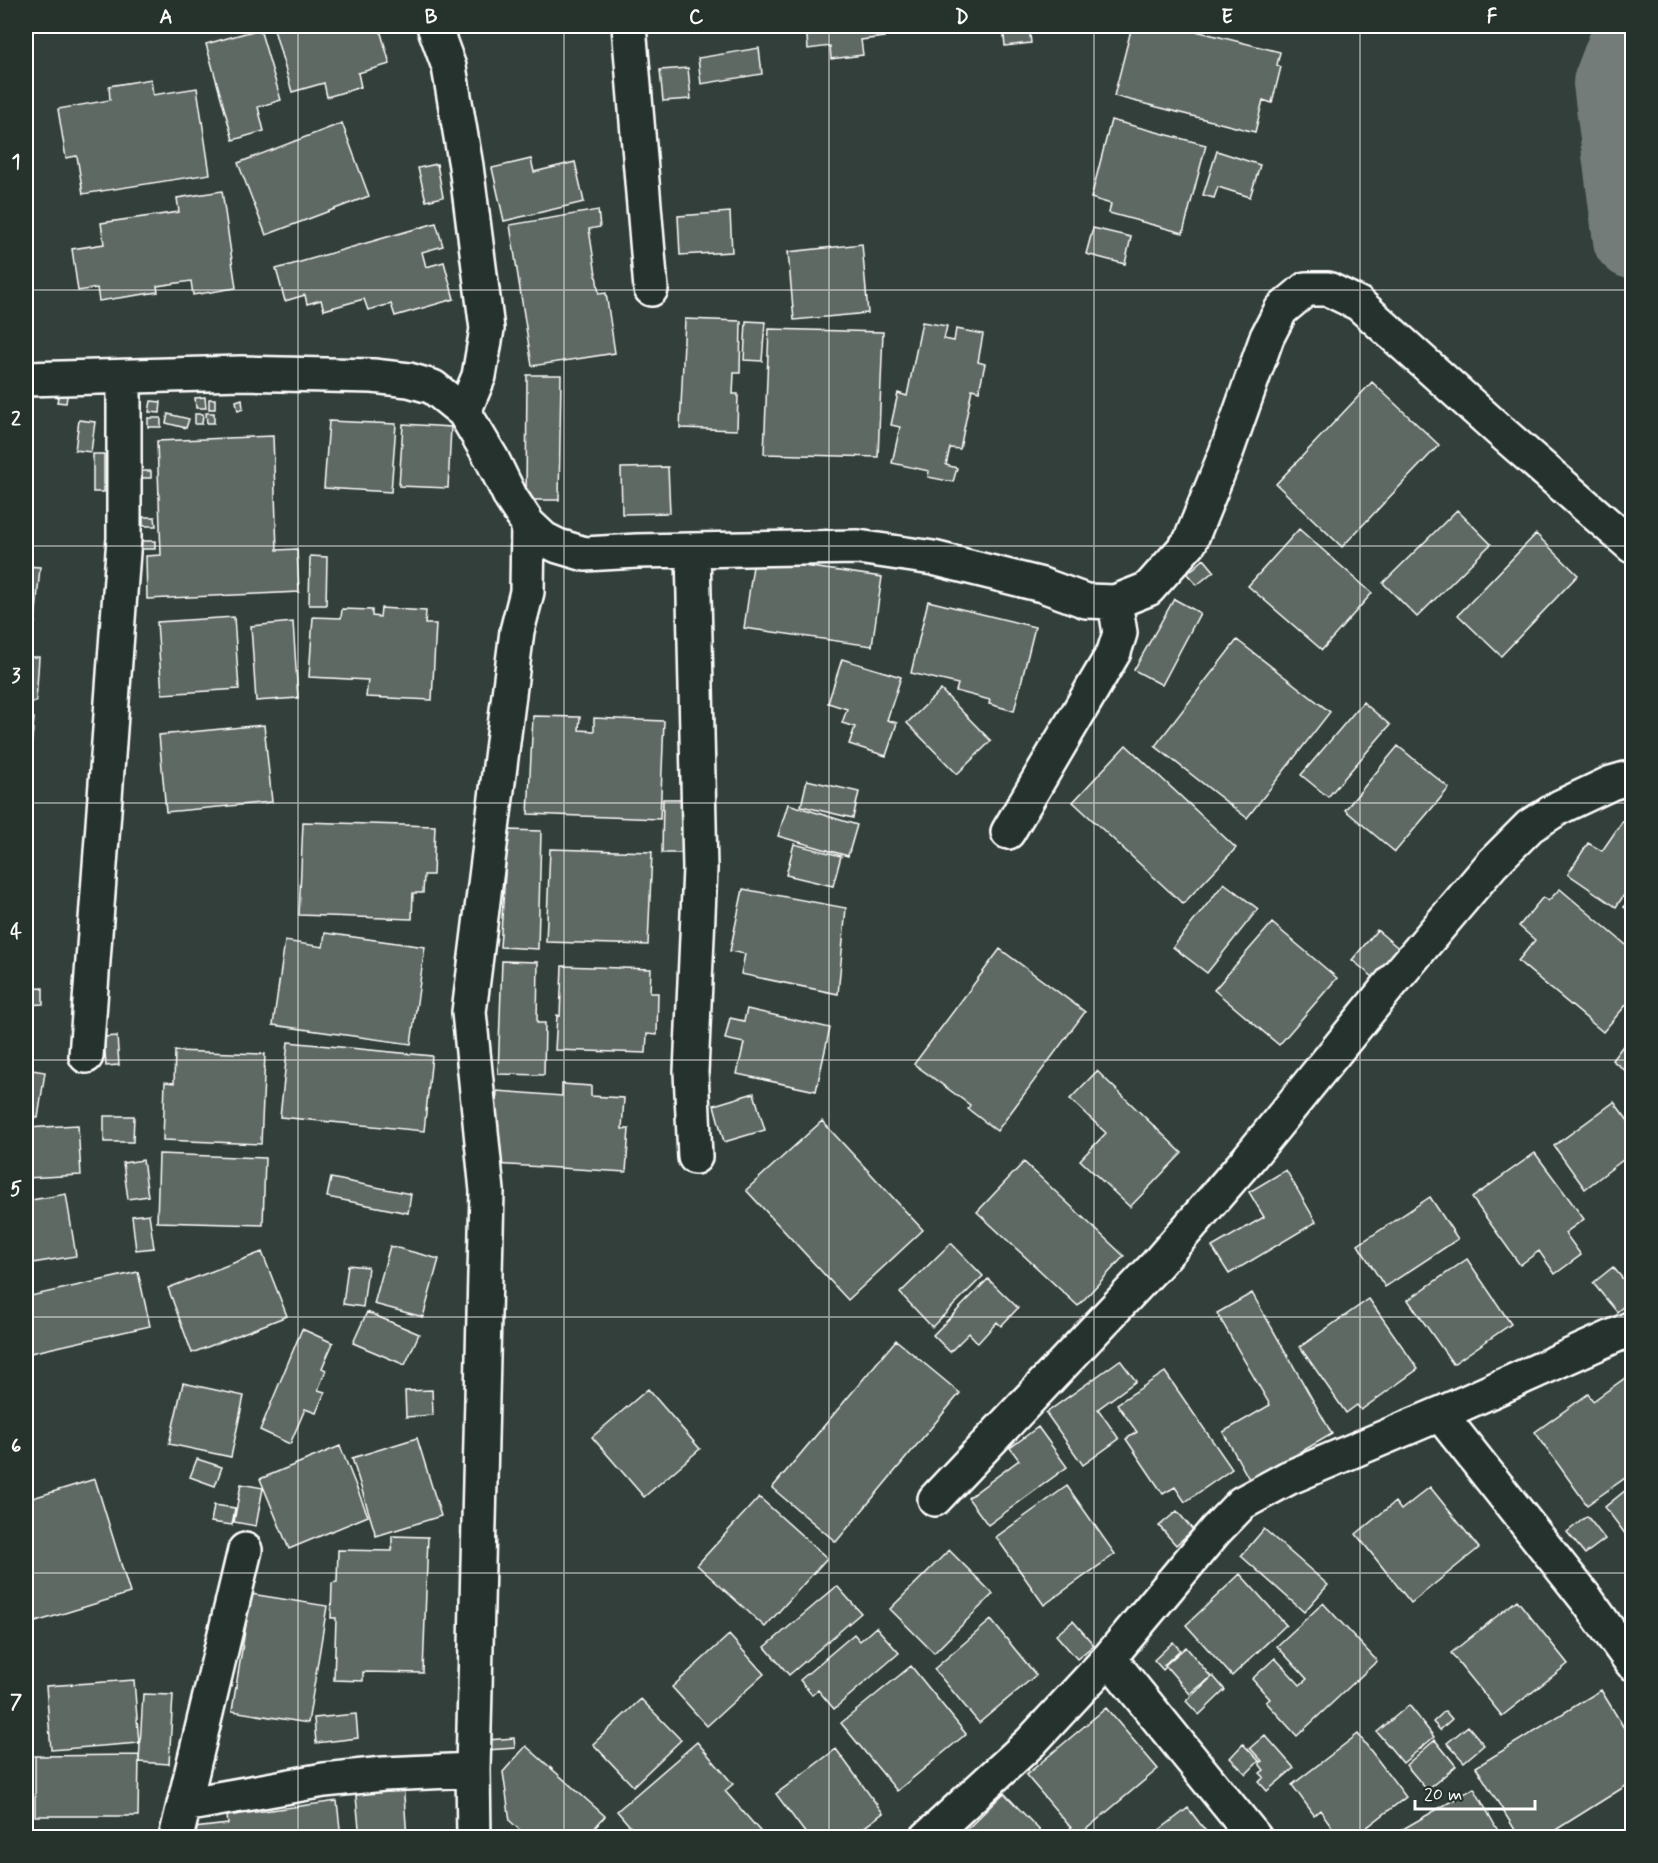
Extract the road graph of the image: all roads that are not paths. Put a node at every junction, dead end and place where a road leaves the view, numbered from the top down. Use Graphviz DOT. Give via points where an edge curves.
graph roads {
  1 [pos="434,26"];
  2 [pos="629,26"];
  3 [pos="651,289"];
  4 [pos="124,378"];
  5 [pos="26,379"];
  6 [pos="464,412"];
  7 [pos="528,524"];
  8 [pos="1632,546"];
  9 [pos="693,550"];
  10 [pos="1115,602"];
  11 [pos="1632,777"];
  12 [pos="1008,832"];
  13 [pos="86,1056"];
  14 [pos="695,1156"];
  15 [pos="1632,1328"];
  16 [pos="1440,1414"];
  17 [pos="935,1499"];
  18 [pos="245,1550"];
  19 [pos="1109,1659"];
  20 [pos="1632,1663"];
  21 [pos="473,1770"];
  22 [pos="184,1804"];
  23 [pos="176,1838"];
  24 [pos="474,1838"];
  25 [pos="927,1838"];
  26 [pos="1255,1838"];
  1 -- 6 [label="street" via="449,67 488,329 479,376"];
  2 -- 3 [label="street"];
  4 -- 5 [label="street"];
  4 -- 6 [label="street" via="241,373 373,376 433,387"];
  4 -- 13 [label="street" via="124,538"];
  6 -- 7 [label="street"];
  7 -- 9 [label="street" via="544,539 585,554"];
  7 -- 21 [label="street" via="526,592 517,631 469,1012 487,1191"];
  8 -- 10 [label="street" via="1359,304 1328,289 1306,289 1281,310 1267,337 1190,542 1148,589"];
  9 -- 10 [label="street" via="858,547 933,558 1042,585 1086,601"];
  9 -- 14 [label="street" via="700,869 691,1072"];
  10 -- 12 [label="street" via="1120,633 1114,652"];
  11 -- 17 [label="street" via="1560,807 1530,826 1492,864 1157,1264"];
  15 -- 16 [label="street"];
  16 -- 19 [label="street" via="1288,1478 1242,1503"];
  16 -- 20 [label="street"];
  18 -- 22 [label="street"];
  19 -- 25 [label="street" via="1031,1742"];
  19 -- 26 [label="street"];
  21 -- 22 [label="street" via="324,1780"];
  21 -- 24 [label="street"];
  22 -- 23 [label="street"];
}
